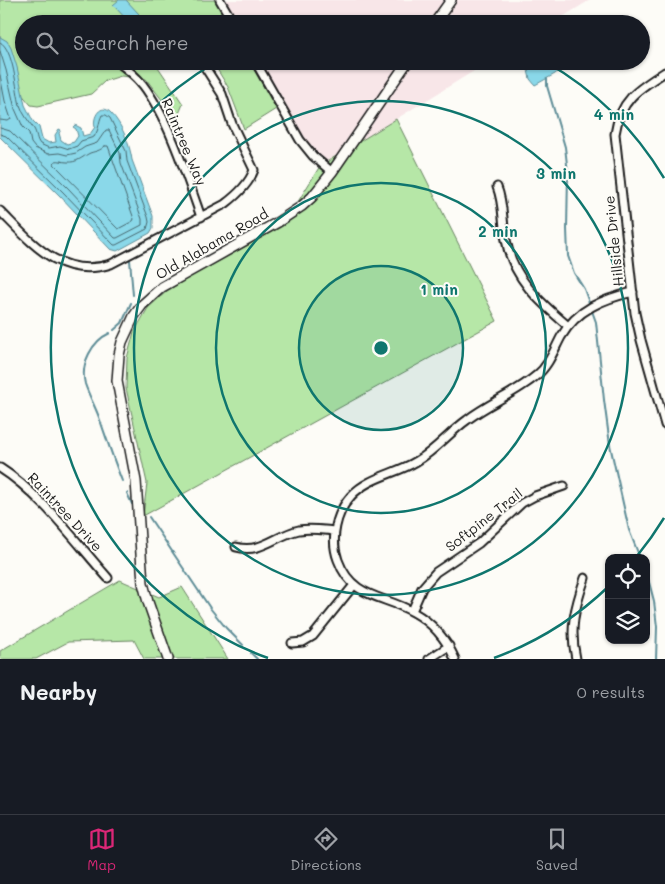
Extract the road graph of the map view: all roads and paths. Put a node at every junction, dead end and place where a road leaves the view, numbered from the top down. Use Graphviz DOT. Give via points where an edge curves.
graph roads {
  1 [pos="220,0"];
  2 [pos="451,0"];
  3 [pos="229,15"];
  4 [pos="440,15"];
  5 [pos="127,70"];
  6 [pos="207,70"];
  7 [pos="260,70"];
  8 [pos="402,70"];
  9 [pos="665,72"];
  10 [pos="332,172"];
  11 [pos="497,187"];
  12 [pos="0,211"];
  13 [pos="201,217"];
  14 [pos="632,292"];
  15 [pos="568,326"];
  16 [pos="665,425"];
  17 [pos="0,468"];
  18 [pos="564,486"];
  19 [pos="335,531"];
  20 [pos="236,547"];
  21 [pos="108,578"];
  22 [pos="585,578"];
  23 [pos="354,585"];
  24 [pos="412,611"];
  25 [pos="292,643"];
  26 [pos="449,646"];
  27 [pos="168,659"];
  28 [pos="429,659"];
  29 [pos="455,659"];
  30 [pos="576,659"];
  1 -- 3 [label="street"];
  2 -- 4 [label="street"];
  5 -- 13 [label="street, Raintree Way" via="149,94"];
  6 -- 13 [label="street" via="218,87 254,170 235,196"];
  7 -- 10 [label="street" via="307,150"];
  8 -- 10 [label="street, Old Alabama Road"];
  9 -- 14 [label="street, Hillside Drive" via="633,94 623,108 617,126 616,143"];
  10 -- 27 [label="street, Old Alabama Road" via="312,197 290,214 162,287 134,316 122,342 117,381 136,481 143,583"];
  11 -- 15 [label="street" via="502,200 506,243 516,271 534,296"];
  12 -- 13 [label="street" via="47,254 79,268 111,264"];
  14 -- 15 [label="street" via="593,305"];
  14 -- 16 [label="street, Hillside Drive" via="641,340"];
  15 -- 19 [label="street" via="550,360 538,374 468,419 419,460 359,488 343,507"];
  17 -- 21 [label="street, Raintree Drive" via="38,499"];
  18 -- 24 [label="street, Softpine Trail" via="522,503 479,543 436,572 422,588"];
  19 -- 20 [label="street" via="299,530 255,549"];
  19 -- 23 [label="street" via="338,560"];
  22 -- 30 [label="street" via="572,628"];
  23 -- 24 [label="street" via="372,596"];
  23 -- 25 [label="street" via="313,636 303,642"];
  24 -- 26 [label="street" via="434,626"];
  26 -- 28 [label="street"];
  26 -- 29 [label="street"];
}
